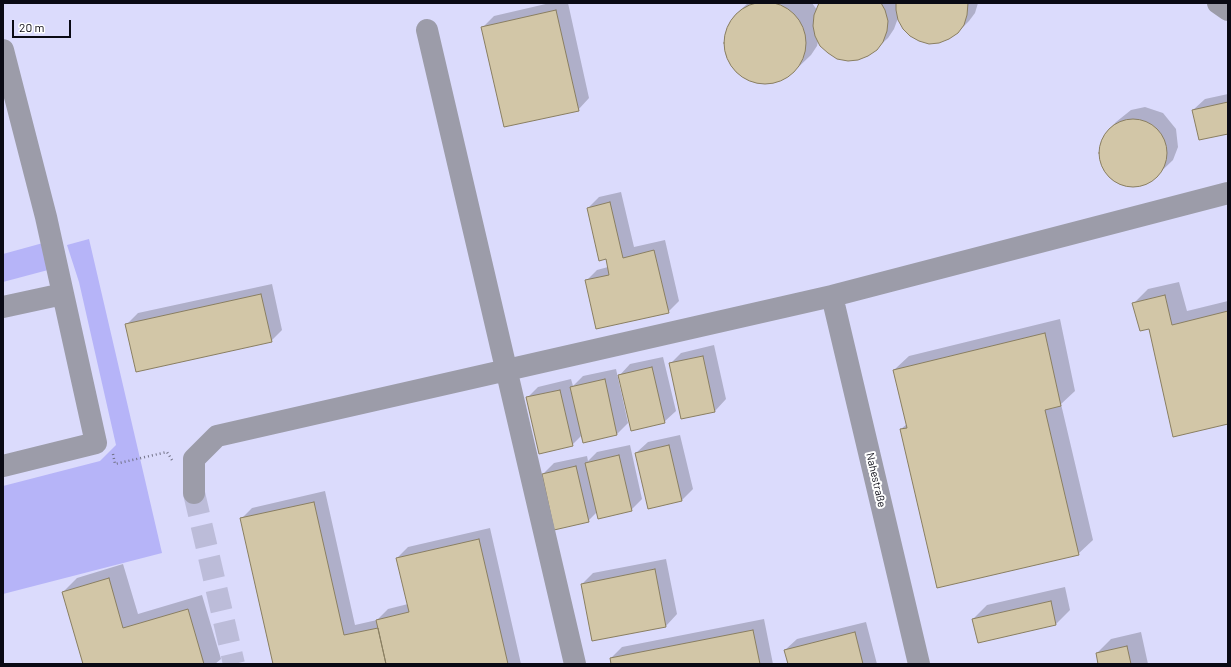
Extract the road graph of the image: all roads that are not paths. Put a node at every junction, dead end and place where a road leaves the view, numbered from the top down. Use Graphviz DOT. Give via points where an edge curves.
graph roads {
  1 [pos="1218,3"];
  2 [pos="1228,10"];
  3 [pos="427,30"];
  4 [pos="3,50"];
  5 [pos="1228,193"];
  6 [pos="63,294"];
  7 [pos="832,296"];
  8 [pos="3,307"];
  9 [pos="508,371"];
  10 [pos="3,466"];
  11 [pos="194,493"];
  12 [pos="575,664"];
  13 [pos="919,664"];
  1 -- 2 [label="lane"];
  3 -- 9 [label="lane"];
  4 -- 6 [label="lane"];
  5 -- 7 [label="lane"];
  6 -- 8 [label="lane"];
  6 -- 10 [label="lane" via="96,443"];
  7 -- 9 [label="lane"];
  7 -- 13 [label="lane, Nahestraße"];
  9 -- 11 [label="lane" via="217,436 194,459"];
  9 -- 12 [label="lane"];
}
